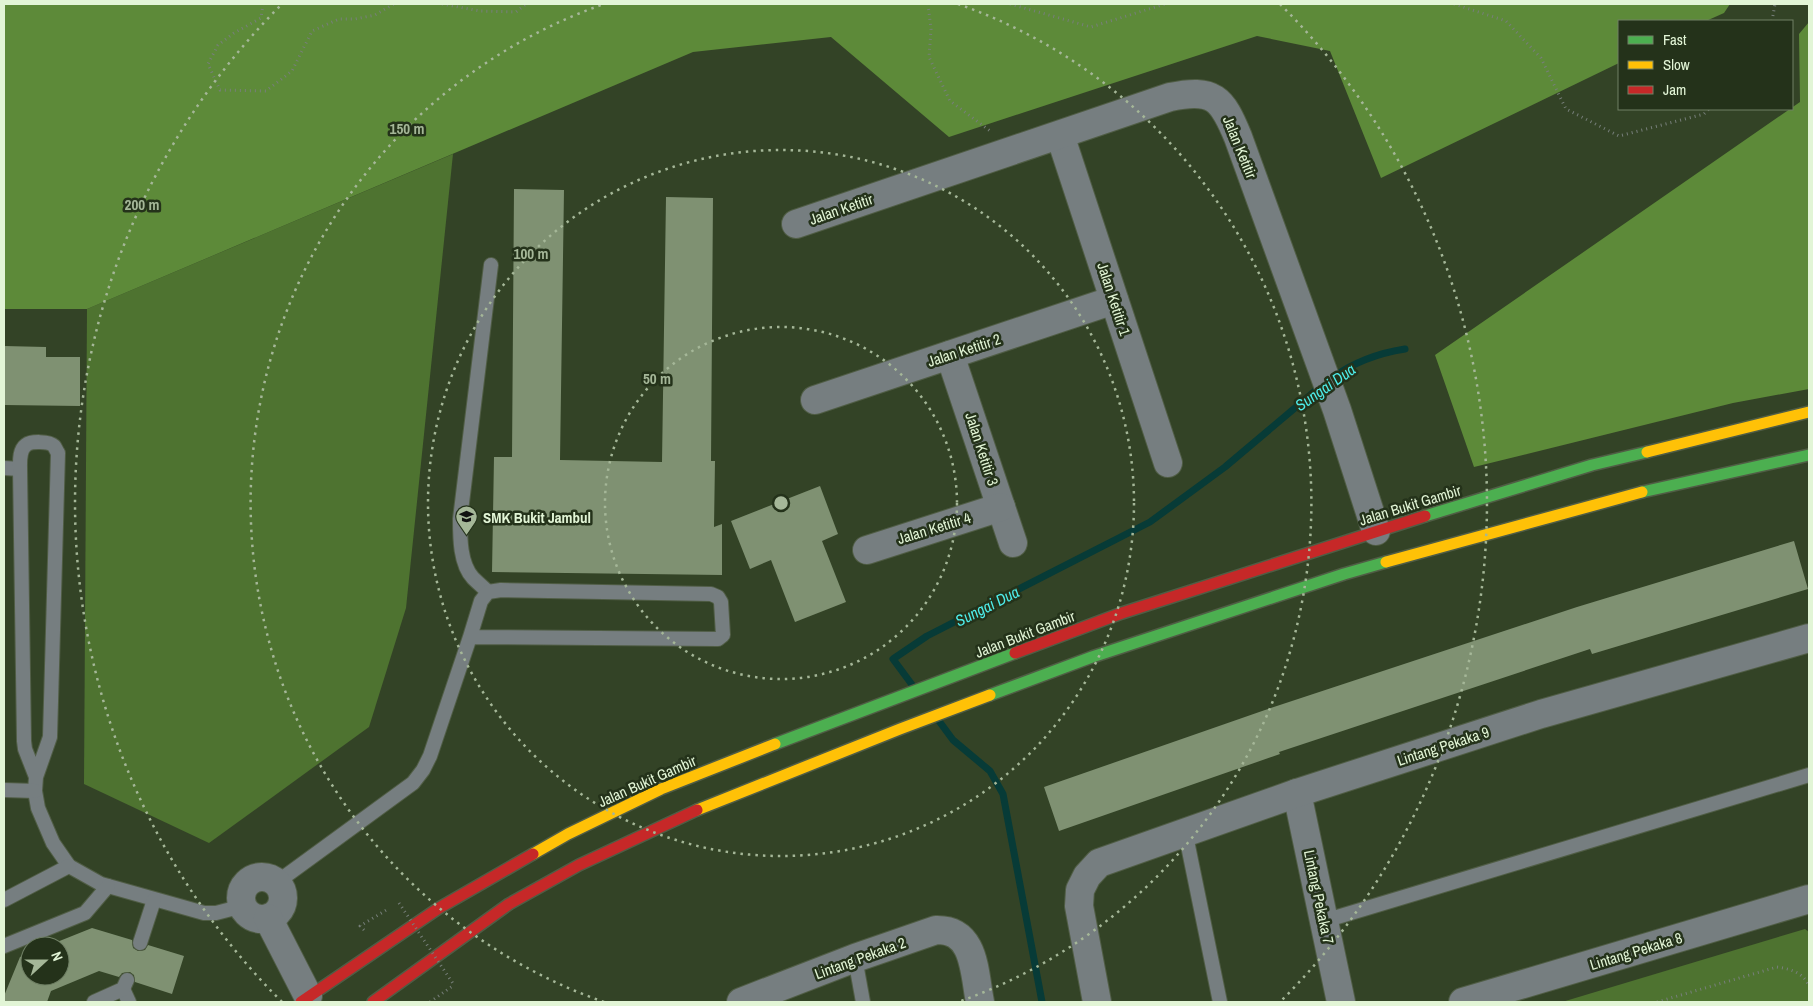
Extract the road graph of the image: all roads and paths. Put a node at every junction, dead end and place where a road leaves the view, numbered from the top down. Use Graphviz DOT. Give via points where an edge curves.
graph roads {
  1 [pos="263,4"];
  2 [pos="394,4"];
  3 [pos="442,4"];
  4 [pos="526,4"];
  5 [pos="928,4"];
  6 [pos="1010,4"];
  7 [pos="1165,4"];
  8 [pos="1454,4"];
  9 [pos="1775,4"];
  10 [pos="1772,20"];
  11 [pos="1708,110"];
  12 [pos="1060,135"];
  13 [pos="1000,155"];
  14 [pos="796,224"];
  15 [pos="491,266"];
  16 [pos="1114,300"];
  17 [pos="950,355"];
  18 [pos="815,400"];
  19 [pos="1808,412"];
  20 [pos="1809,455"];
  21 [pos="1791,458"];
  22 [pos="1168,462"];
  23 [pos="1809,467"];
  24 [pos="4,468"];
  25 [pos="20,469"];
  26 [pos="1001,507"];
  27 [pos="1376,531"];
  28 [pos="1013,543"];
  29 [pos="867,550"];
  30 [pos="488,592"];
  31 [pos="470,637"];
  32 [pos="1809,638"];
  33 [pos="1809,775"];
  34 [pos="36,784"];
  35 [pos="4,790"];
  36 [pos="1297,793"];
  37 [pos="1185,832"];
  38 [pos="69,866"];
  39 [pos="276,883"];
  40 [pos="108,886"];
  41 [pos="1809,899"];
  42 [pos="4,900"];
  43 [pos="154,900"];
  44 [pos="399,902"];
  45 [pos="243,906"];
  46 [pos="268,918"];
  47 [pos="1324,921"];
  48 [pos="140,943"];
  49 [pos="4,946"];
  50 [pos="855,958"];
  51 [pos="1809,986"];
  52 [pos="305,999"];
  53 [pos="94,1002"];
  54 [pos="129,1002"];
  55 [pos="373,1002"];
  56 [pos="430,1002"];
  57 [pos="741,1002"];
  58 [pos="864,1002"];
  59 [pos="980,1002"];
  60 [pos="1096,1002"];
  61 [pos="1220,1002"];
  62 [pos="1341,1002"];
  63 [pos="1463,1002"];
  64 [pos="1657,1002"];
  1 -- 2 [label="path" via="260,18 218,45 208,64 220,90 266,91 292,71 312,31 339,19 375,15"];
  3 -- 4 [label="path" via="480,12 516,12"];
  5 -- 13 [label="path" via="931,29 929,57 950,101 989,130"];
  6 -- 7 [label="path" via="1091,27"];
  8 -- 11 [label="path" via="1506,21 1542,58 1566,109 1619,136 1704,114"];
  9 -- 10 [label="path"];
  12 -- 13 [label="street, Jalan Ketitir"];
  12 -- 16 [label="street, Jalan Ketitir 1"];
  12 -- 27 [label="street, Jalan Ketitir" via="1190,93 1211,96 1222,105 1238,137 1318,357"];
  13 -- 14 [label="street, Jalan Ketitir"];
  15 -- 30 [label="lane" via="460,520 460,543 465,563 472,577"];
  16 -- 17 [label="street, Jalan Ketitir 2"];
  16 -- 22 [label="street, Jalan Ketitir 1"];
  17 -- 18 [label="street, Jalan Ketitir 2"];
  17 -- 26 [label="street, Jalan Ketitir 3"];
  19 -- 27 [label="main road, Jalan Bukit Gambir" via="1592,465"];
  20 -- 21 [label="main road"];
  21 -- 23 [label="main road"];
  21 -- 55 [label="main road" via="1630,495 1344,574 1092,657 900,729 696,810 579,865 509,904"];
  24 -- 25 [label="lane"];
  25 -- 34 [label="lane" via="24,741"];
  25 -- 34 [label="lane" via="21,451 26,445 49,443 55,446 58,453 50,737"];
  26 -- 28 [label="street, Jalan Ketitir 3"];
  26 -- 29 [label="street, Jalan Ketitir 4"];
  27 -- 52 [label="main road, Jalan Bukit Gambir" via="1122,613 661,789 568,834 439,908"];
  30 -- 31 [label="lane" via="481,601"];
  30 -- 31 [label="lane" via="711,594 721,602 723,635 718,639"];
  31 -- 39 [label="lane" via="430,756 413,783"];
  32 -- 36 [label="street, Lintang Pekaka 9" via="1540,714"];
  33 -- 47 [label="lane"];
  34 -- 35 [label="lane"];
  34 -- 38 [label="lane" via="38,808 53,843"];
  36 -- 37 [label="street, Lintang Pekaka 9"];
  36 -- 47 [label="street, Lintang Pekaka 7"];
  37 -- 60 [label="street, Lintang Pekaka 9" via="1099,863 1087,876 1080,890 1079,906"];
  37 -- 61 [label="lane"];
  38 -- 40 [label="lane"];
  38 -- 42 [label="lane"];
  39 -- 45 [label="street" via="259,877 250,881 244,888"];
  39 -- 46 [label="street" via="283,899 281,907"];
  40 -- 43 [label="lane"];
  40 -- 49 [label="lane" via="85,913"];
  41 -- 63 [label="street, Lintang Pekaka 8"];
  43 -- 45 [label="lane" via="204,914"];
  43 -- 48 [label="lane"];
  44 -- 56 [label="path, bridge" via="454,986"];
  45 -- 46 [label="street" via="253,917"];
  46 -- 52 [label="street"];
  47 -- 62 [label="street, Lintang Pekaka 7"];
  50 -- 57 [label="street, Lintang Pekaka 2"];
  50 -- 58 [label="lane"];
  50 -- 59 [label="street, Lintang Pekaka 2" via="936,930 947,930 957,934 970,952"];
  51 -- 64 [label="path" via="1807,980 1792,969 1777,967"];
  53 -- 54 [label="lane" via="125,984"];
}
